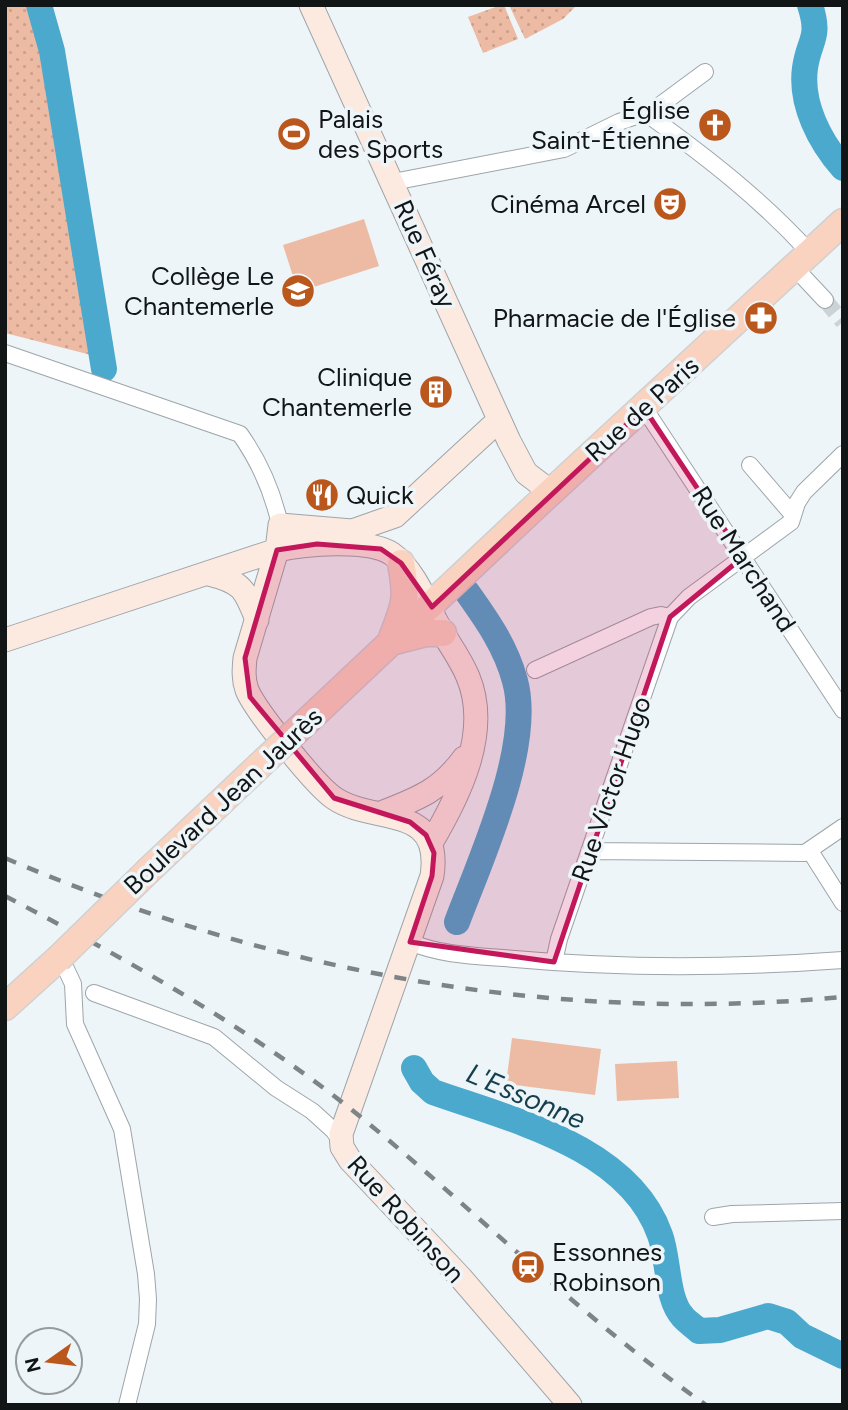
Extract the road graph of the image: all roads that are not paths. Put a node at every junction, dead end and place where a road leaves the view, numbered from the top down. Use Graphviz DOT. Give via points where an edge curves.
graph roads {
  1 [pos="311,5"];
  2 [pos="705,72"];
  3 [pos="650,117"];
  4 [pos="393,182"];
  5 [pos="843,222"];
  6 [pos="802,260"];
  7 [pos="825,300"];
  8 [pos="5,353"];
  9 [pos="644,408"];
  10 [pos="499,421"];
  11 [pos="843,454"];
  12 [pos="750,465"];
  13 [pos="551,492"];
  14 [pos="793,515"];
  15 [pos="395,516"];
  16 [pos="280,524"];
  17 [pos="276,550"];
  18 [pos="391,556"];
  19 [pos="743,557"];
  20 [pos="209,573"];
  21 [pos="436,601"];
  22 [pos="670,617"];
  23 [pos="257,620"];
  24 [pos="443,633"];
  25 [pos="5,640"];
  26 [pos="390,643"];
  27 [pos="535,670"];
  28 [pos="843,710"];
  29 [pos="473,744"];
  30 [pos="381,813"];
  31 [pos="843,827"];
  32 [pos="431,843"];
  33 [pos="589,850"];
  34 [pos="810,851"];
  35 [pos="843,904"];
  36 [pos="410,943"];
  37 [pos="58,959"];
  38 [pos="843,960"];
  39 [pos="554,962"];
  40 [pos="94,993"];
  41 [pos="5,1007"];
  42 [pos="341,1141"];
  43 [pos="843,1211"];
  44 [pos="713,1217"];
  45 [pos="127,1405"];
  46 [pos="570,1405"];
  1 -- 4 [label="street, Rue Féray"];
  2 -- 3 [label="street"];
  3 -- 4 [label="street" via="619,122 564,149"];
  3 -- 6 [label="street" via="709,159 778,218"];
  4 -- 10 [label="street, Rue Féray"];
  5 -- 6 [label="main road, Rue de Paris"];
  6 -- 7 [label="street"];
  6 -- 9 [label="main road, Rue de Paris"];
  8 -- 16 [label="street" via="240,434 253,452"];
  9 -- 13 [label="main road, Rue de Paris"];
  9 -- 19 [label="street, Rue Marchand"];
  10 -- 13 [label="street, Rue Féray" via="526,473"];
  10 -- 15 [label="street"];
  11 -- 14 [label="street" via="804,492"];
  12 -- 14 [label="street"];
  13 -- 21 [label="main road, Rue de Paris"];
  14 -- 19 [label="street" via="791,522"];
  15 -- 16 [label="street" via="352,531"];
  15 -- 18 [label="street"];
  16 -- 17 [label="street"];
  17 -- 18 [label="street" via="317,544"];
  17 -- 20 [label="street"];
  17 -- 23 [label="street"];
  18 -- 21 [label="street, Rue Robinson"];
  18 -- 26 [label="main road" via="407,592"];
  19 -- 22 [label="street"];
  19 -- 28 [label="street, Rue Marchand"];
  20 -- 23 [label="street" via="239,584"];
  20 -- 25 [label="street"];
  21 -- 24 [label="street, Rue Robinson"];
  21 -- 26 [label="main road, Boulevard Jean Jaurès"];
  22 -- 27 [label="street" via="651,617"];
  22 -- 33 [label="street, Rue Victor Hugo"];
  23 -- 30 [label="street" via="243,675 250,697 323,789 346,805"];
  24 -- 26 [label="main road"];
  24 -- 29 [label="street, Rue Robinson" via="470,682"];
  26 -- 37 [label="main road, Boulevard Jean Jaurès, bridge"];
  29 -- 30 [label="street" via="433,791"];
  29 -- 32 [label="street, Rue Robinson" via="460,786"];
  30 -- 32 [label="street" via="410,822"];
  31 -- 34 [label="street"];
  32 -- 36 [label="street, Rue Robinson" via="432,876"];
  33 -- 34 [label="street"];
  33 -- 39 [label="street, Rue Victor Hugo"];
  34 -- 35 [label="street"];
  36 -- 39 [label="street" via="466,954"];
  36 -- 42 [label="street, Rue Robinson"];
  37 -- 41 [label="main road, Boulevard Jean Jaurès"];
  37 -- 45 [label="street" via="74,988 75,1024 122,1129 148,1286 147,1324"];
  38 -- 39 [label="street" via="706,967"];
  40 -- 42 [label="street" via="214,1037 312,1111"];
  42 -- 46 [label="street, Rue Robinson" via="350,1160 461,1278"];
  43 -- 44 [label="street"];
}
